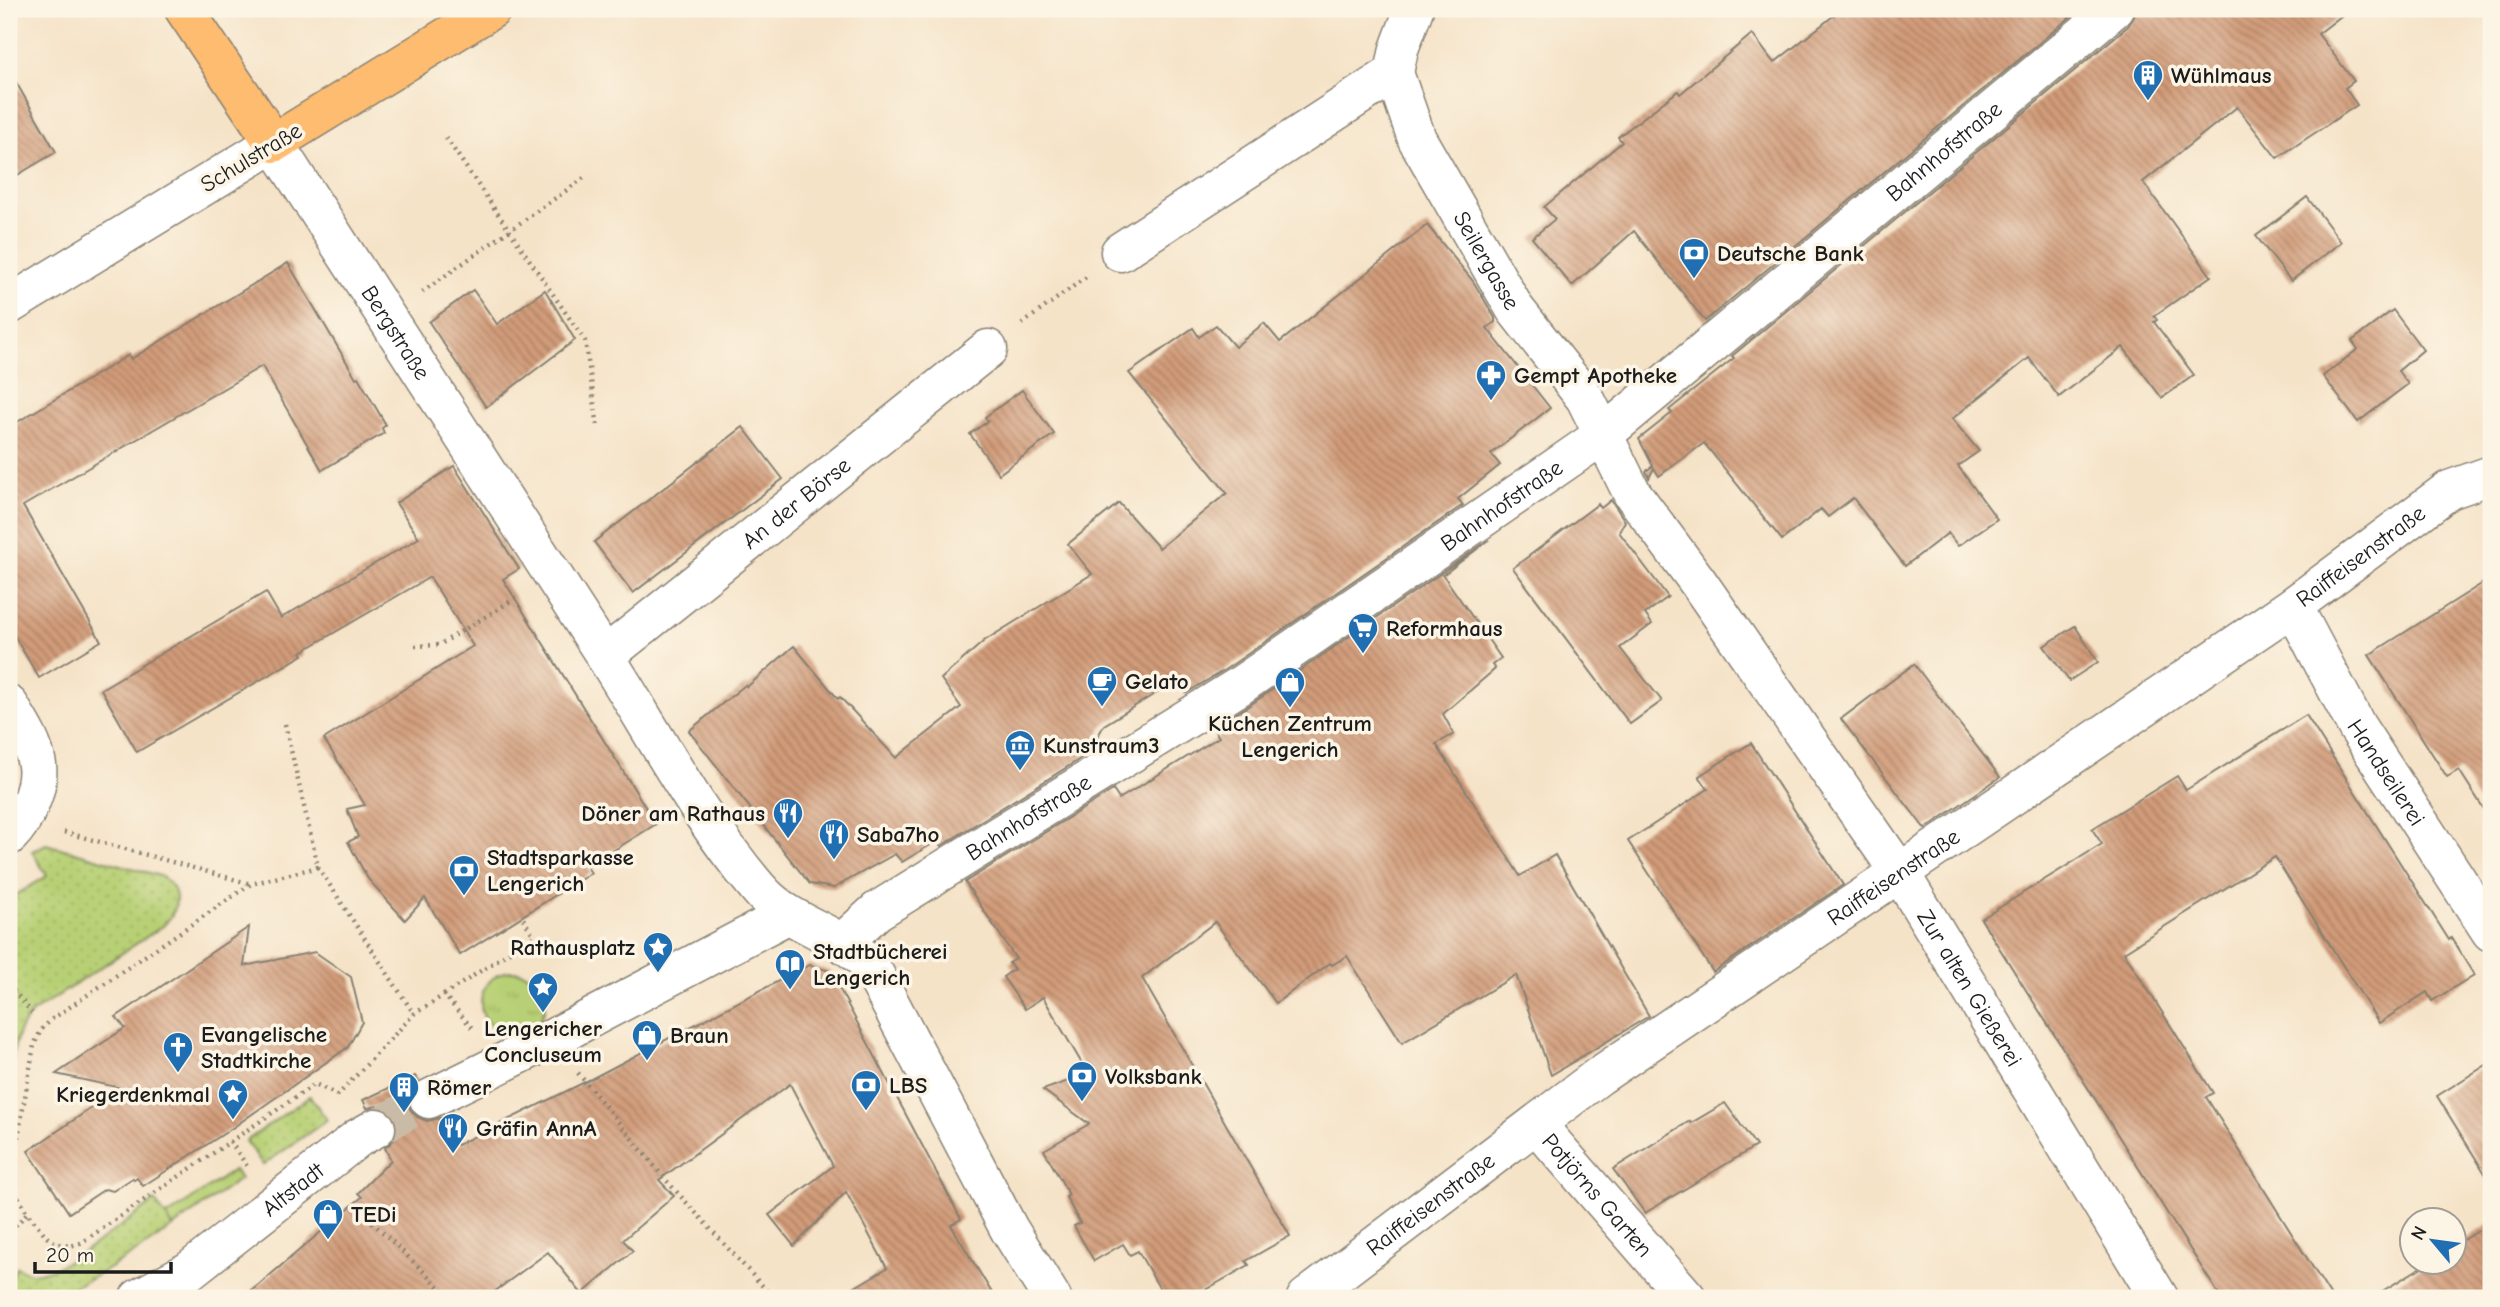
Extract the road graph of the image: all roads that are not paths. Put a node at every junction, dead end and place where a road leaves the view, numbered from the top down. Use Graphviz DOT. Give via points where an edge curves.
graph roads {
  1 [pos="184,9"];
  2 [pos="1414,9"];
  3 [pos="2114,9"];
  4 [pos="472,14"];
  5 [pos="1394,72"];
  6 [pos="274,143"];
  7 [pos="1120,252"];
  8 [pos="9,305"];
  9 [pos="988,349"];
  10 [pos="1603,435"];
  11 [pos="2491,475"];
  12 [pos="1698,582"];
  13 [pos="2293,606"];
  14 [pos="605,656"];
  15 [pos="9,705"];
  16 [pos="16,829"];
  17 [pos="1900,873"];
  18 [pos="787,915"];
  19 [pos="2491,932"];
  20 [pos="843,942"];
  21 [pos="429,1100"];
  22 [pos="1536,1124"];
  23 [pos="367,1133"];
  24 [pos="139,1298"];
  25 [pos="1052,1298"];
  26 [pos="1307,1298"];
  27 [pos="1687,1298"];
  28 [pos="2159,1298"];
  1 -- 6 [label="main road, Bergstraße"];
  2 -- 5 [label="street"];
  3 -- 10 [label="street, Bahnhofstraße"];
  4 -- 6 [label="main road, Schulstraße"];
  5 -- 7 [label="street"];
  5 -- 10 [label="street, Seilergasse" via="1417,139 1515,309 1585,398"];
  6 -- 8 [label="street, Schulstraße"];
  6 -- 14 [label="street, Bergstraße"];
  9 -- 14 [label="street, An der Börse"];
  10 -- 12 [label="street, Seilergasse" via="1632,494"];
  10 -- 20 [label="street, Bahnhofstraße" via="1238,687 877,911"];
  11 -- 13 [label="street, Raiffeisenstraße" via="2449,489"];
  12 -- 17 [label="street, Zur alten Gießerei"];
  13 -- 17 [label="street, Raiffeisenstraße"];
  13 -- 19 [label="street, Handseilerei" via="2357,727"];
  14 -- 18 [label="street" via="707,822 759,890"];
  15 -- 16 [label="street" via="25,731 37,766 33,794"];
  17 -- 22 [label="street, Raiffeisenstraße" via="1599,1076"];
  17 -- 28 [label="street, Zur alten Gießerei"];
  18 -- 20 [label="street"];
  18 -- 21 [label="street"];
  20 -- 25 [label="street" via="870,965 1009,1229"];
  22 -- 26 [label="street, Raiffeisenstraße"];
  22 -- 27 [label="street, Potjörns Garten"];
  23 -- 24 [label="street, Altstadt" via="189,1271"];
}
